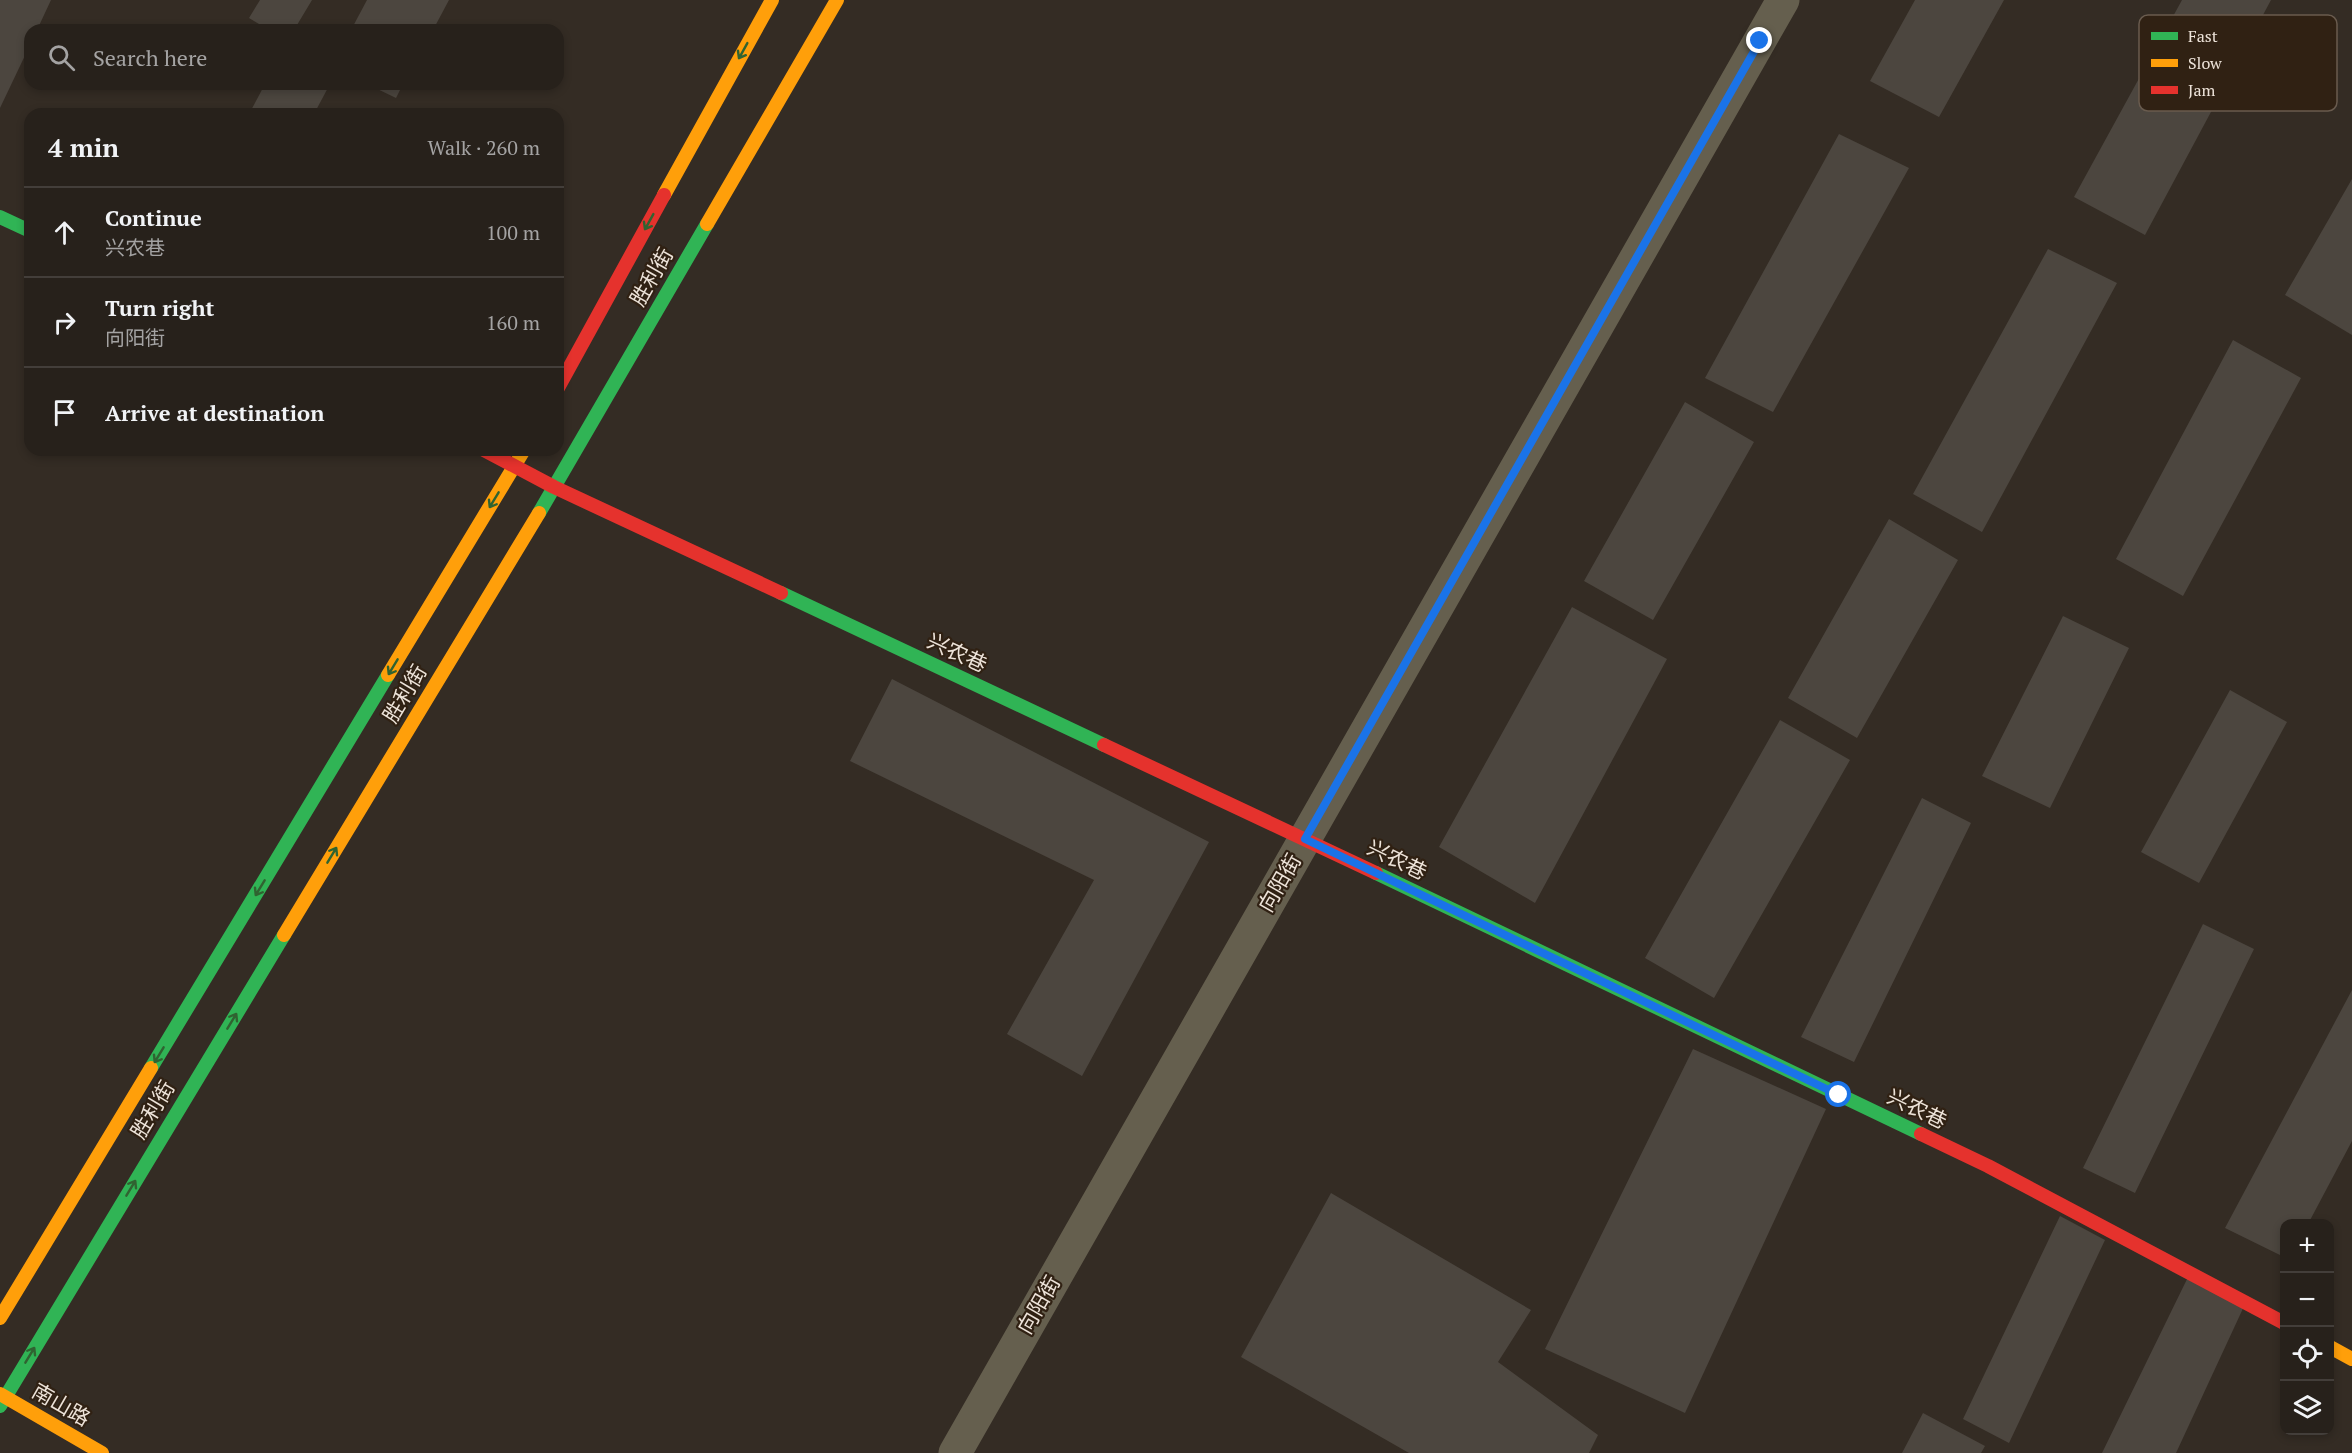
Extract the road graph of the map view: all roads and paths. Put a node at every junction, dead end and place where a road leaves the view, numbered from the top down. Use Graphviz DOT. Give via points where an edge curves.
graph roads {
  1 [pos="772,0"];
  2 [pos="837,0"];
  3 [pos="1784,0"];
  4 [pos="0,217"];
  5 [pos="24,228"];
  6 [pos="564,376"];
  7 [pos="496,456"];
  8 [pos="520,456"];
  9 [pos="515,465"];
  10 [pos="554,487"];
  11 [pos="1305,839"];
  12 [pos="0,1318"];
  13 [pos="2280,1321"];
  14 [pos="2334,1349"];
  15 [pos="2352,1359"];
  16 [pos="2,1399"];
  17 [pos="102,1453"];
  18 [pos="955,1453"];
  1 -- 6 [label="main road, 胜利街, one-way"];
  2 -- 10 [label="main road, 胜利街"];
  3 -- 11 [label="street, 向阳街"];
  4 -- 5 [label="main road"];
  7 -- 9 [label="main road, 兴农巷"];
  8 -- 9 [label="main road, 胜利街"];
  9 -- 10 [label="main road, 兴农巷"];
  9 -- 12 [label="main road, 胜利街, one-way"];
  10 -- 11 [label="main road, 兴农巷"];
  16 -- 10 [label="main road, 胜利街, one-way"];
  11 -- 13 [label="main road, 兴农巷" via="1988,1166"];
  11 -- 18 [label="street, 向阳街"];
  14 -- 15 [label="main road"];
  16 -- 17 [label="main road, 南山路"];
}
